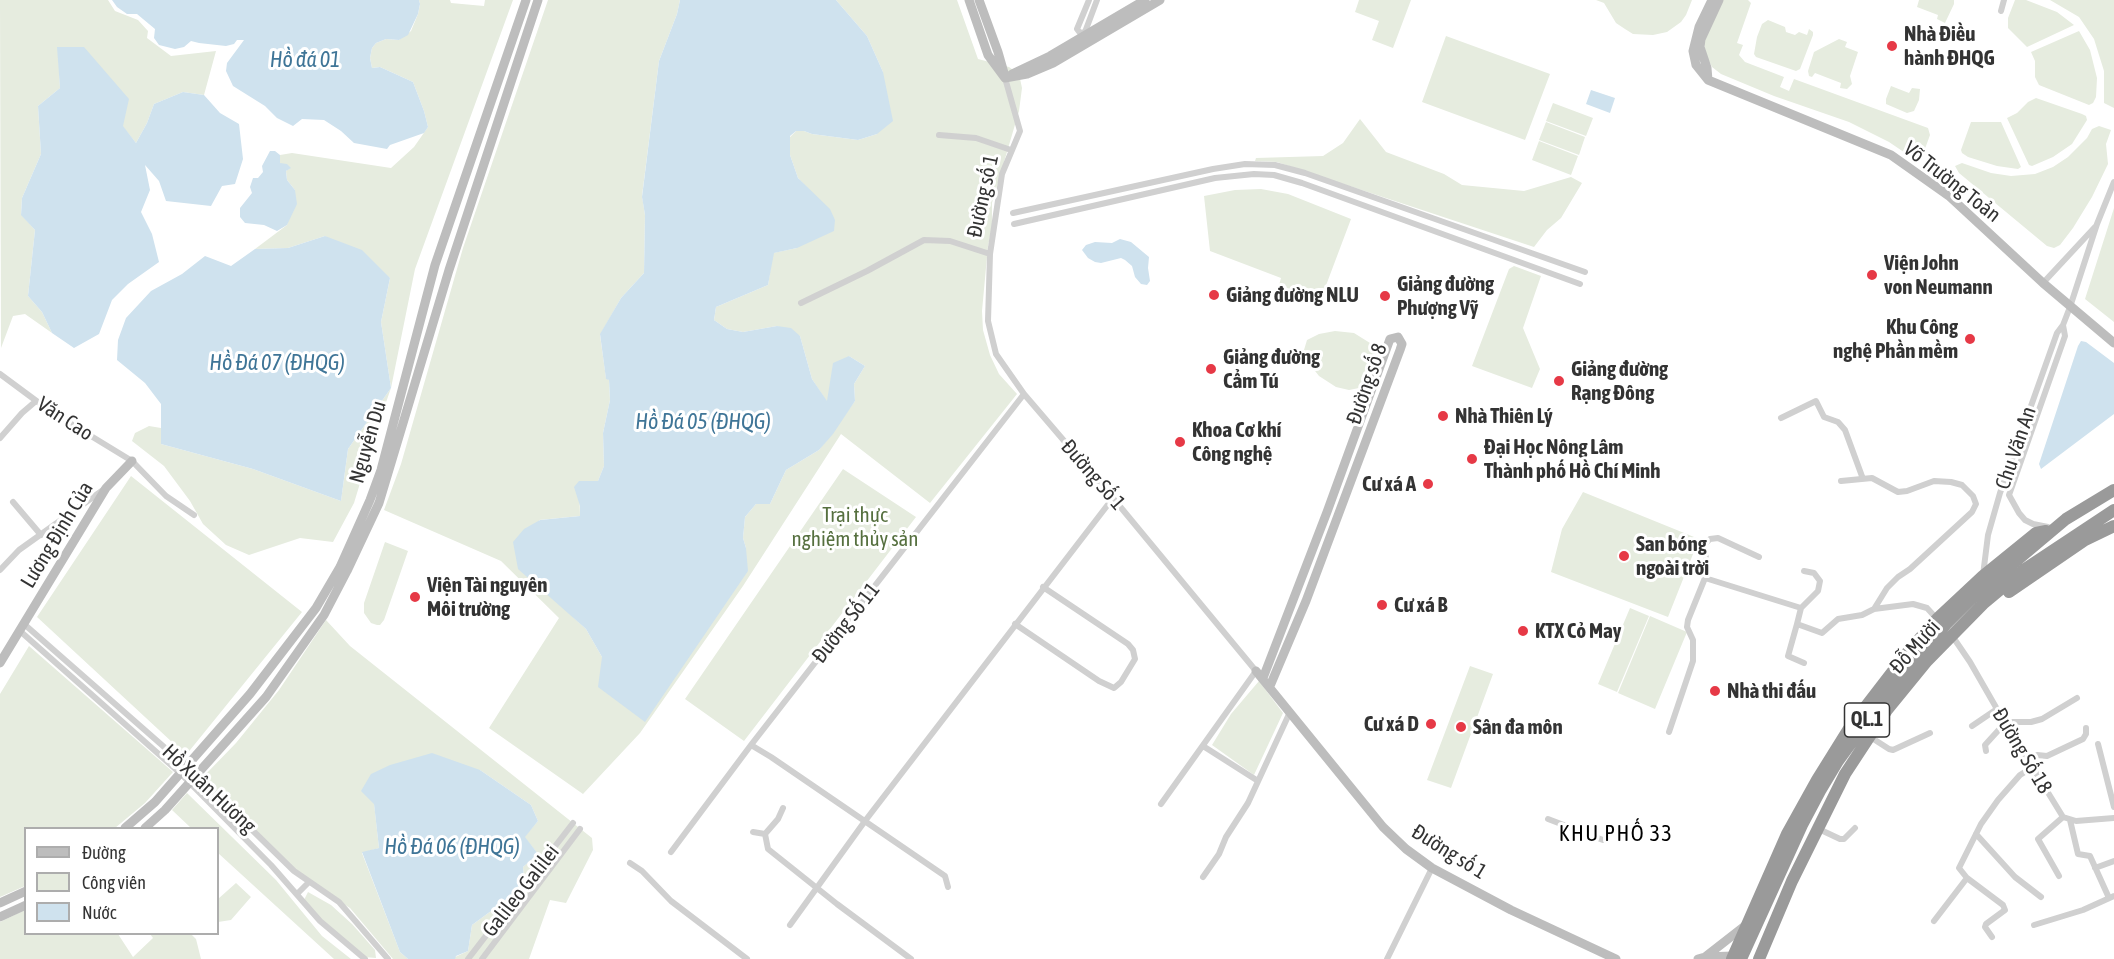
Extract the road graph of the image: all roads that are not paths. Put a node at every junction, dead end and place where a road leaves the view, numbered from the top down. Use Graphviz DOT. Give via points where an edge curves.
graph roads {
  1 [pos="526,0"];
  2 [pos="538,0"];
  3 [pos="969,0"];
  4 [pos="979,0"];
  5 [pos="1089,0"];
  6 [pos="1097,0"];
  7 [pos="1145,0"];
  8 [pos="1160,0"];
  9 [pos="1712,0"];
  10 [pos="1719,0"];
  11 [pos="2004,0"];
  12 [pos="2001,11"];
  13 [pos="1005,78"];
  14 [pos="1708,80"];
  15 [pos="939,135"];
  16 [pos="1011,150"];
  17 [pos="2114,182"];
  18 [pos="1013,213"];
  19 [pos="1014,224"];
  20 [pos="2097,224"];
  21 [pos="1500,243"];
  22 [pos="990,254"];
  23 [pos="1497,255"];
  24 [pos="1585,272"];
  25 [pos="2043,283"];
  26 [pos="1580,284"];
  27 [pos="801,303"];
  28 [pos="2070,307"];
  29 [pos="2063,325"];
  30 [pos="2114,343"];
  31 [pos="0,374"];
  32 [pos="1024,394"];
  33 [pos="36,401"];
  34 [pos="1781,418"];
  35 [pos="0,438"];
  36 [pos="132,461"];
  37 [pos="1863,479"];
  38 [pos="1841,481"];
  39 [pos="106,488"];
  40 [pos="2114,488"];
  41 [pos="2000,493"];
  42 [pos="2009,495"];
  43 [pos="1113,498"];
  44 [pos="13,502"];
  45 [pos="2114,510"];
  46 [pos="1327,512"];
  47 [pos="194,515"];
  48 [pos="1338,516"];
  49 [pos="2114,526"];
  50 [pos="2056,528"];
  51 [pos="41,535"];
  52 [pos="1759,557"];
  53 [pos="0,570"];
  54 [pos="1804,571"];
  55 [pos="1983,576"];
  56 [pos="1705,578"];
  57 [pos="1043,587"];
  58 [pos="1295,598"];
  59 [pos="1306,601"];
  60 [pos="1801,608"];
  61 [pos="1874,609"];
  62 [pos="320,611"];
  63 [pos="1937,619"];
  64 [pos="1015,624"];
  65 [pos="1797,624"];
  66 [pos="22,628"];
  67 [pos="1953,638"];
  68 [pos="2,657"];
  69 [pos="1803,663"];
  70 [pos="1260,674"];
  71 [pos="1270,686"];
  72 [pos="2077,698"];
  73 [pos="1997,709"];
  74 [pos="1290,712"];
  75 [pos="2006,724"];
  76 [pos="1972,726"];
  77 [pos="2086,729"];
  78 [pos="1669,732"];
  79 [pos="1930,733"];
  80 [pos="1875,740"];
  81 [pos="2098,744"];
  82 [pos="751,746"];
  83 [pos="1203,746"];
  84 [pos="1986,751"];
  85 [pos="2028,760"];
  86 [pos="2033,767"];
  87 [pos="183,770"];
  88 [pos="196,775"];
  89 [pos="1258,781"];
  90 [pos="189,783"];
  91 [pos="155,802"];
  92 [pos="1161,804"];
  93 [pos="2114,807"];
  94 [pos="783,808"];
  95 [pos="165,810"];
  96 [pos="2067,818"];
  97 [pos="2114,818"];
  98 [pos="1548,819"];
  99 [pos="865,821"];
  100 [pos="573,823"];
  101 [pos="125,827"];
  102 [pos="146,827"];
  103 [pos="1855,828"];
  104 [pos="579,829"];
  105 [pos="1823,831"];
  106 [pos="753,832"];
  107 [pos="765,834"];
  108 [pos="1976,834"];
  109 [pos="1603,840"];
  110 [pos="670,852"];
  111 [pos="2114,861"];
  112 [pos="630,863"];
  113 [pos="1432,868"];
  114 [pos="2095,868"];
  115 [pos="2059,876"];
  116 [pos="1203,877"];
  117 [pos="1967,878"];
  118 [pos="309,882"];
  119 [pos="948,887"];
  120 [pos="817,888"];
  121 [pos="24,892"];
  122 [pos="297,894"];
  123 [pos="2041,897"];
  124 [pos="2111,897"];
  125 [pos="0,903"];
  126 [pos="24,906"];
  127 [pos="0,917"];
  128 [pos="1934,921"];
  129 [pos="790,925"];
  130 [pos="1746,925"];
  131 [pos="2034,925"];
  132 [pos="1992,937"];
  133 [pos="1702,958"];
  134 [pos="1736,958"];
  135 [pos="365,959"];
  136 [pos="388,959"];
  137 [pos="468,959"];
  138 [pos="482,959"];
  139 [pos="747,959"];
  140 [pos="911,959"];
  141 [pos="1387,959"];
  142 [pos="1616,959"];
  143 [pos="1759,959"];
  144 [pos="1767,959"];
  1 -- 62 [label="street, Nguyễn Du" via="435,265 381,470"];
  2 -- 62 [label="street, Nguyễn Du" via="449,270 379,503 347,571"];
  3 -- 13 [label="street" via="988,56"];
  4 -- 13 [label="street"];
  5 -- 6 [label="street" via="1077,29 1080,33 1085,32"];
  7 -- 13 [label="street"];
  8 -- 13 [label="street" via="1053,63"];
  9 -- 14 [label="street" via="1693,51 1696,65"];
  10 -- 14 [label="street" via="1701,39"];
  11 -- 12 [label="street"];
  13 -- 16 [label="street, Đường số 1" via="1020,131"];
  14 -- 25 [label="street, Võ Trường Toản" via="1891,155 1948,196"];
  15 -- 16 [label="street" via="976,138"];
  16 -- 22 [label="street, Đường số 1" via="1002,174"];
  17 -- 20 [label="street, Chu Văn An"];
  18 -- 21 [label="street" via="1213,169 1275,165"];
  19 -- 23 [label="street" via="1215,178 1274,175"];
  20 -- 25 [label="street, Chu Văn An"];
  20 -- 28 [label="street, Chu Văn An"];
  21 -- 23 [label="street" via="1503,248"];
  21 -- 24 [label="street"];
  22 -- 27 [label="street" via="950,241 924,240"];
  22 -- 32 [label="street, Đường Số 1" via="988,321 996,354"];
  23 -- 26 [label="street"];
  25 -- 28 [label="street, Võ Trường Toản"];
  28 -- 29 [label="street, Chu Văn An"];
  28 -- 30 [label="street, Võ Trường Toản"];
  29 -- 41 [label="street, Chu Văn An"];
  29 -- 42 [label="street, Chu Văn An" via="2065,336"];
  31 -- 33 [label="street, Văn Cao"];
  32 -- 43 [label="street, Đường Số 1"];
  32 -- 82 [label="street, Đường Số 11"];
  33 -- 35 [label="street"];
  33 -- 36 [label="street, Văn Cao"];
  34 -- 37 [label="street" via="1816,401 1824,417 1838,422 1845,430"];
  36 -- 39 [label="street, Lương Định Của"];
  36 -- 47 [label="street, Văn Cao" via="166,496"];
  37 -- 38 [label="street"];
  37 -- 61 [label="street" via="1878,480 1898,492 1934,481 1951,482 1962,485 1976,504 1972,512 1887,588"];
  39 -- 51 [label="street"];
  39 -- 66 [label="street, Lương Định Của"];
  40 -- 50 [label="highway, Đỗ Mười / QL.1"];
  41 -- 42 [label="street"];
  41 -- 55 [label="street, Chu Văn An" via="1988,535"];
  42 -- 50 [label="street, Chu Văn An" via="2025,520"];
  43 -- 57 [label="street"];
  43 -- 70 [label="street, Đường Số 1"];
  44 -- 51 [label="street"];
  45 -- 67 [label="highway, Đỗ Mười / QL.1" via="2025,569 1983,604"];
  46 -- 48 [label="street"];
  46 -- 48 [label="street, Đường số 8" via="1390,339 1398,337 1402,344"];
  46 -- 58 [label="street, Đường số 8"];
  48 -- 59 [label="street, Đường số 8"];
  49 -- 67 [label="highway, Đỗ Mười / QL.1" via="2030,576"];
  50 -- 55 [label="highway, Đỗ Mười / QL.1" via="2036,534"];
  50 -- 134 [label="highway, Đỗ Mười / QL.1" via="1946,624 1867,719 1802,825"];
  51 -- 53 [label="street"];
  52 -- 56 [label="street" via="1718,538 1710,539 1703,546 1708,566"];
  54 -- 60 [label="street" via="1814,573 1820,581 1818,591"];
  55 -- 63 [label="highway, Đỗ Mười / QL.1"];
  56 -- 60 [label="street"];
  56 -- 78 [label="street" via="1688,620 1693,661"];
  57 -- 64 [label="street"];
  57 -- 64 [label="street" via="1133,650 1135,659 1121,682 1114,688 1099,681"];
  58 -- 59 [label="street"];
  58 -- 70 [label="street, Đường số 8"];
  59 -- 71 [label="street, Đường số 8"];
  60 -- 65 [label="street"];
  61 -- 63 [label="street" via="1913,603 1927,608"];
  61 -- 65 [label="street" via="1838,619 1822,633"];
  62 -- 87 [label="street, Nguyễn Du"];
  62 -- 88 [label="street, Nguyễn Du" via="266,697"];
  63 -- 130 [label="highway, Đỗ Mười / QL.1" via="1884,681 1835,749 1787,834"];
  64 -- 99 [label="street"];
  65 -- 69 [label="street" via="1788,656"];
  66 -- 68 [label="street, Lương Định Của"];
  66 -- 87 [label="street, Hồ Xuân Hương"];
  67 -- 73 [label="street, Đường Số 18"];
  67 -- 80 [label="highway, Đỗ Mười / QL.1"];
  67 -- 143 [label="highway, Đỗ Mười / QL.1" via="1887,710 1845,774"];
  70 -- 71 [label="street, Đường số 1"];
  70 -- 83 [label="street"];
  71 -- 74 [label="street, Đường số 1"];
  72 -- 75 [label="street" via="2042,719"];
  73 -- 75 [label="street, Đường Số 18"];
  73 -- 76 [label="street"];
  74 -- 89 [label="street"];
  74 -- 113 [label="street, Đường số 1" via="1388,832"];
  75 -- 84 [label="street" via="1985,745"];
  75 -- 85 [label="street, Đường Số 18"];
  77 -- 85 [label="street" via="2083,739 2047,756 2037,755"];
  79 -- 80 [label="street" via="1893,750"];
  80 -- 105 [label="highway, Đỗ Mười / QL.1"];
  81 -- 93 [label="street"];
  82 -- 99 [label="street"];
  82 -- 110 [label="street, Đường Số 11"];
  83 -- 89 [label="street"];
  83 -- 92 [label="street"];
  85 -- 86 [label="street, Đường Số 18"];
  86 -- 96 [label="street, Đường Số 18"];
  86 -- 108 [label="street" via="2020,775 1998,800"];
  87 -- 88 [label="street, Hồ Xuân Hương"];
  87 -- 90 [label="street, Hồ Xuân Hương"];
  87 -- 91 [label="street, Nguyễn Du"];
  88 -- 90 [label="street, Nguyễn Du"];
  88 -- 118 [label="street, Hồ Xuân Hương"];
  89 -- 116 [label="street"];
  90 -- 95 [label="street, Nguyễn Du"];
  90 -- 122 [label="street, Hồ Xuân Hương"];
  91 -- 95 [label="street"];
  91 -- 101 [label="street, Nguyễn Du"];
  94 -- 107 [label="street"];
  95 -- 102 [label="street, Nguyễn Du"];
  96 -- 97 [label="street"];
  96 -- 114 [label="street, Đường Số 18" via="2078,854 2090,856"];
  96 -- 115 [label="street" via="2038,839"];
  98 -- 109 [label="street"];
  99 -- 119 [label="street" via="945,876"];
  99 -- 120 [label="street"];
  100 -- 137 [label="street, Galileo Galilei"];
  103 -- 105 [label="street" via="1844,839"];
  104 -- 138 [label="street, Galileo Galilei"];
  105 -- 144 [label="highway, Đỗ Mười / QL.1"];
  106 -- 107 [label="street"];
  107 -- 120 [label="street" via="768,849"];
  108 -- 117 [label="street" via="1959,868"];
  108 -- 123 [label="street" via="2015,877"];
  111 -- 114 [label="street"];
  112 -- 139 [label="street" via="671,901"];
  113 -- 141 [label="street"];
  113 -- 142 [label="street, Đường số 1"];
  114 -- 124 [label="street"];
  117 -- 128 [label="street"];
  117 -- 132 [label="street" via="2003,905 2005,910 1984,927"];
  118 -- 122 [label="street"];
  118 -- 136 [label="street, Hồ Xuân Hương" via="339,902"];
  120 -- 129 [label="street"];
  120 -- 140 [label="street"];
  121 -- 125 [label="street"];
  122 -- 135 [label="street, Hồ Xuân Hương"];
  124 -- 131 [label="street"];
  126 -- 127 [label="street"];
  130 -- 133 [label="street"];
  130 -- 134 [label="highway, Đỗ Mười / QL.1"];
  133 -- 134 [label="street"];
}
